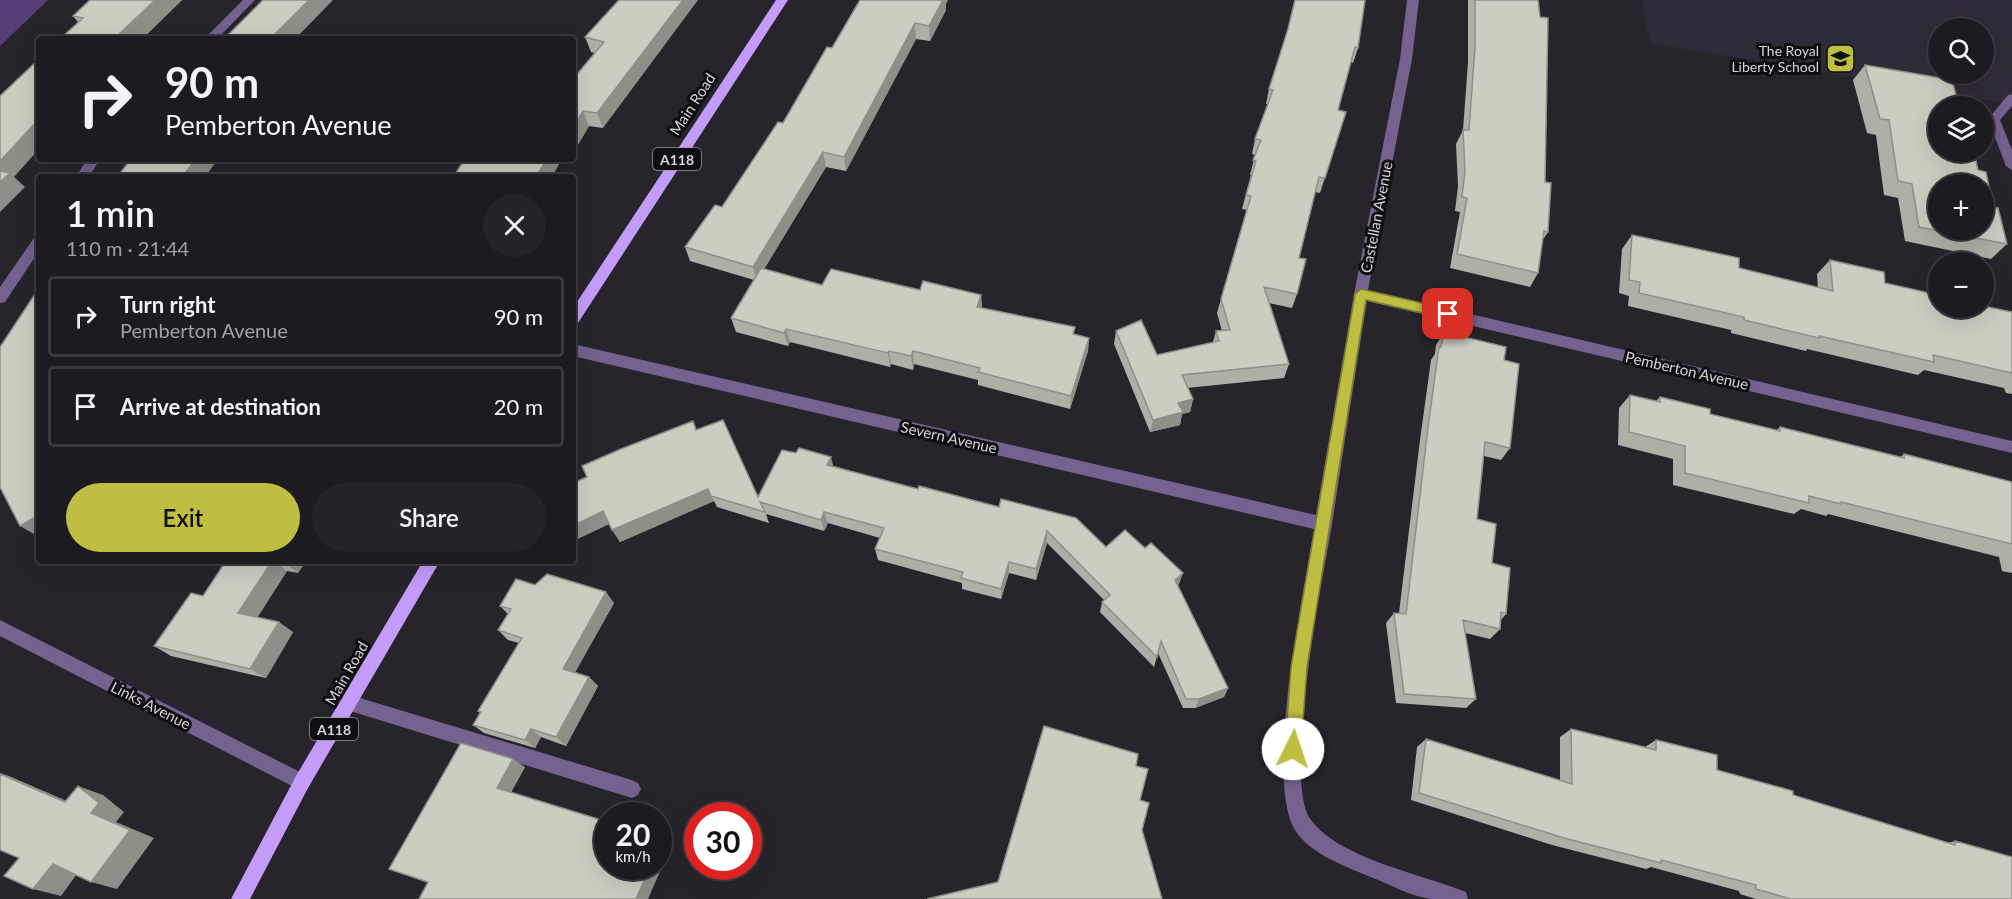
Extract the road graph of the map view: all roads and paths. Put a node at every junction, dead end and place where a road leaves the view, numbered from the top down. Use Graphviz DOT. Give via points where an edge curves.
graph roads {
  1 [pos="249,0"];
  2 [pos="782,0"];
  3 [pos="1413,0"];
  4 [pos="213,36"];
  5 [pos="2012,98"];
  6 [pos="2012,166"];
  7 [pos="36,245"];
  8 [pos="1361,294"];
  9 [pos="0,298"];
  10 [pos="576,314"];
  11 [pos="576,351"];
  12 [pos="2012,447"];
  13 [pos="1324,524"];
  14 [pos="430,564"];
  15 [pos="0,628"];
  16 [pos="350,703"];
  17 [pos="302,782"];
  18 [pos="632,789"];
  19 [pos="240,899"];
  20 [pos="1459,899"];
  1 -- 4 [label="street"];
  2 -- 10 [label="main road, Main Road / A118"];
  3 -- 8 [label="street, Castellan Avenue" via="1406,59"];
  5 -- 6 [label="street" via="1994,119"];
  7 -- 9 [label="street"];
  8 -- 12 [label="street, Pemberton Avenue"];
  8 -- 13 [label="street, Castellan Avenue"];
  11 -- 13 [label="street, Severn Avenue"];
  13 -- 20 [label="street, Castellan Avenue" via="1299,667 1293,795 1302,825 1324,845 1357,862"];
  14 -- 16 [label="main road, Main Road / A118"];
  15 -- 17 [label="street, Links Avenue"];
  16 -- 17 [label="main road, Main Road / A118"];
  16 -- 18 [label="street"];
  17 -- 19 [label="main road, Main Road / A118"];
}
